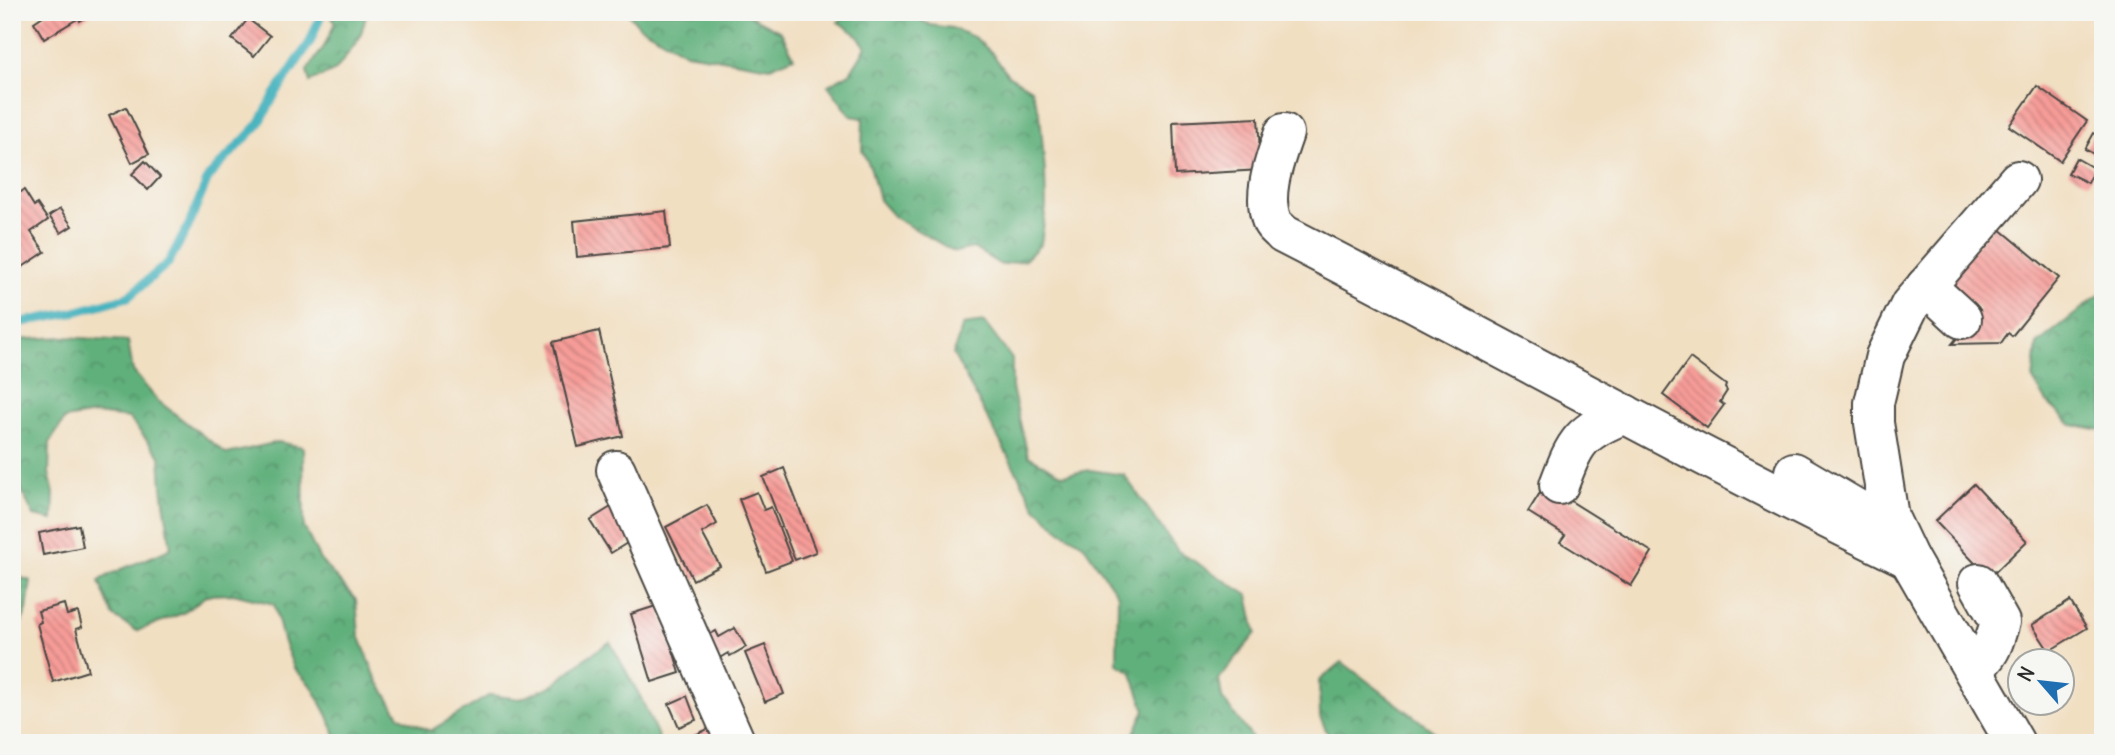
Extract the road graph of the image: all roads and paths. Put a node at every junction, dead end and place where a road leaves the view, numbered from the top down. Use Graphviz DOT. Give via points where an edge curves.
graph roads {
  1 [pos="1284,133"];
  2 [pos="2018,180"];
  3 [pos="1926,286"];
  4 [pos="1962,319"];
  5 [pos="1625,414"];
  6 [pos="616,470"];
  7 [pos="1794,472"];
  8 [pos="1559,485"];
  9 [pos="1889,517"];
  10 [pos="1909,559"];
  11 [pos="1978,583"];
  12 [pos="1973,668"];
  13 [pos="736,743"];
  14 [pos="2015,743"];
  1 -- 5 [label="street" via="1268,195 1272,223 1283,234"];
  2 -- 3 [label="street"];
  3 -- 4 [label="street"];
  3 -- 9 [label="street" via="1897,327 1876,388 1874,423"];
  5 -- 8 [label="street" via="1584,434"];
  5 -- 10 [label="street"];
  6 -- 13 [label="street"];
  7 -- 9 [label="street" via="1865,514"];
  9 -- 10 [label="street"];
  10 -- 12 [label="street"];
  11 -- 12 [label="street" via="2000,622 1986,659"];
  12 -- 14 [label="street"];
}
